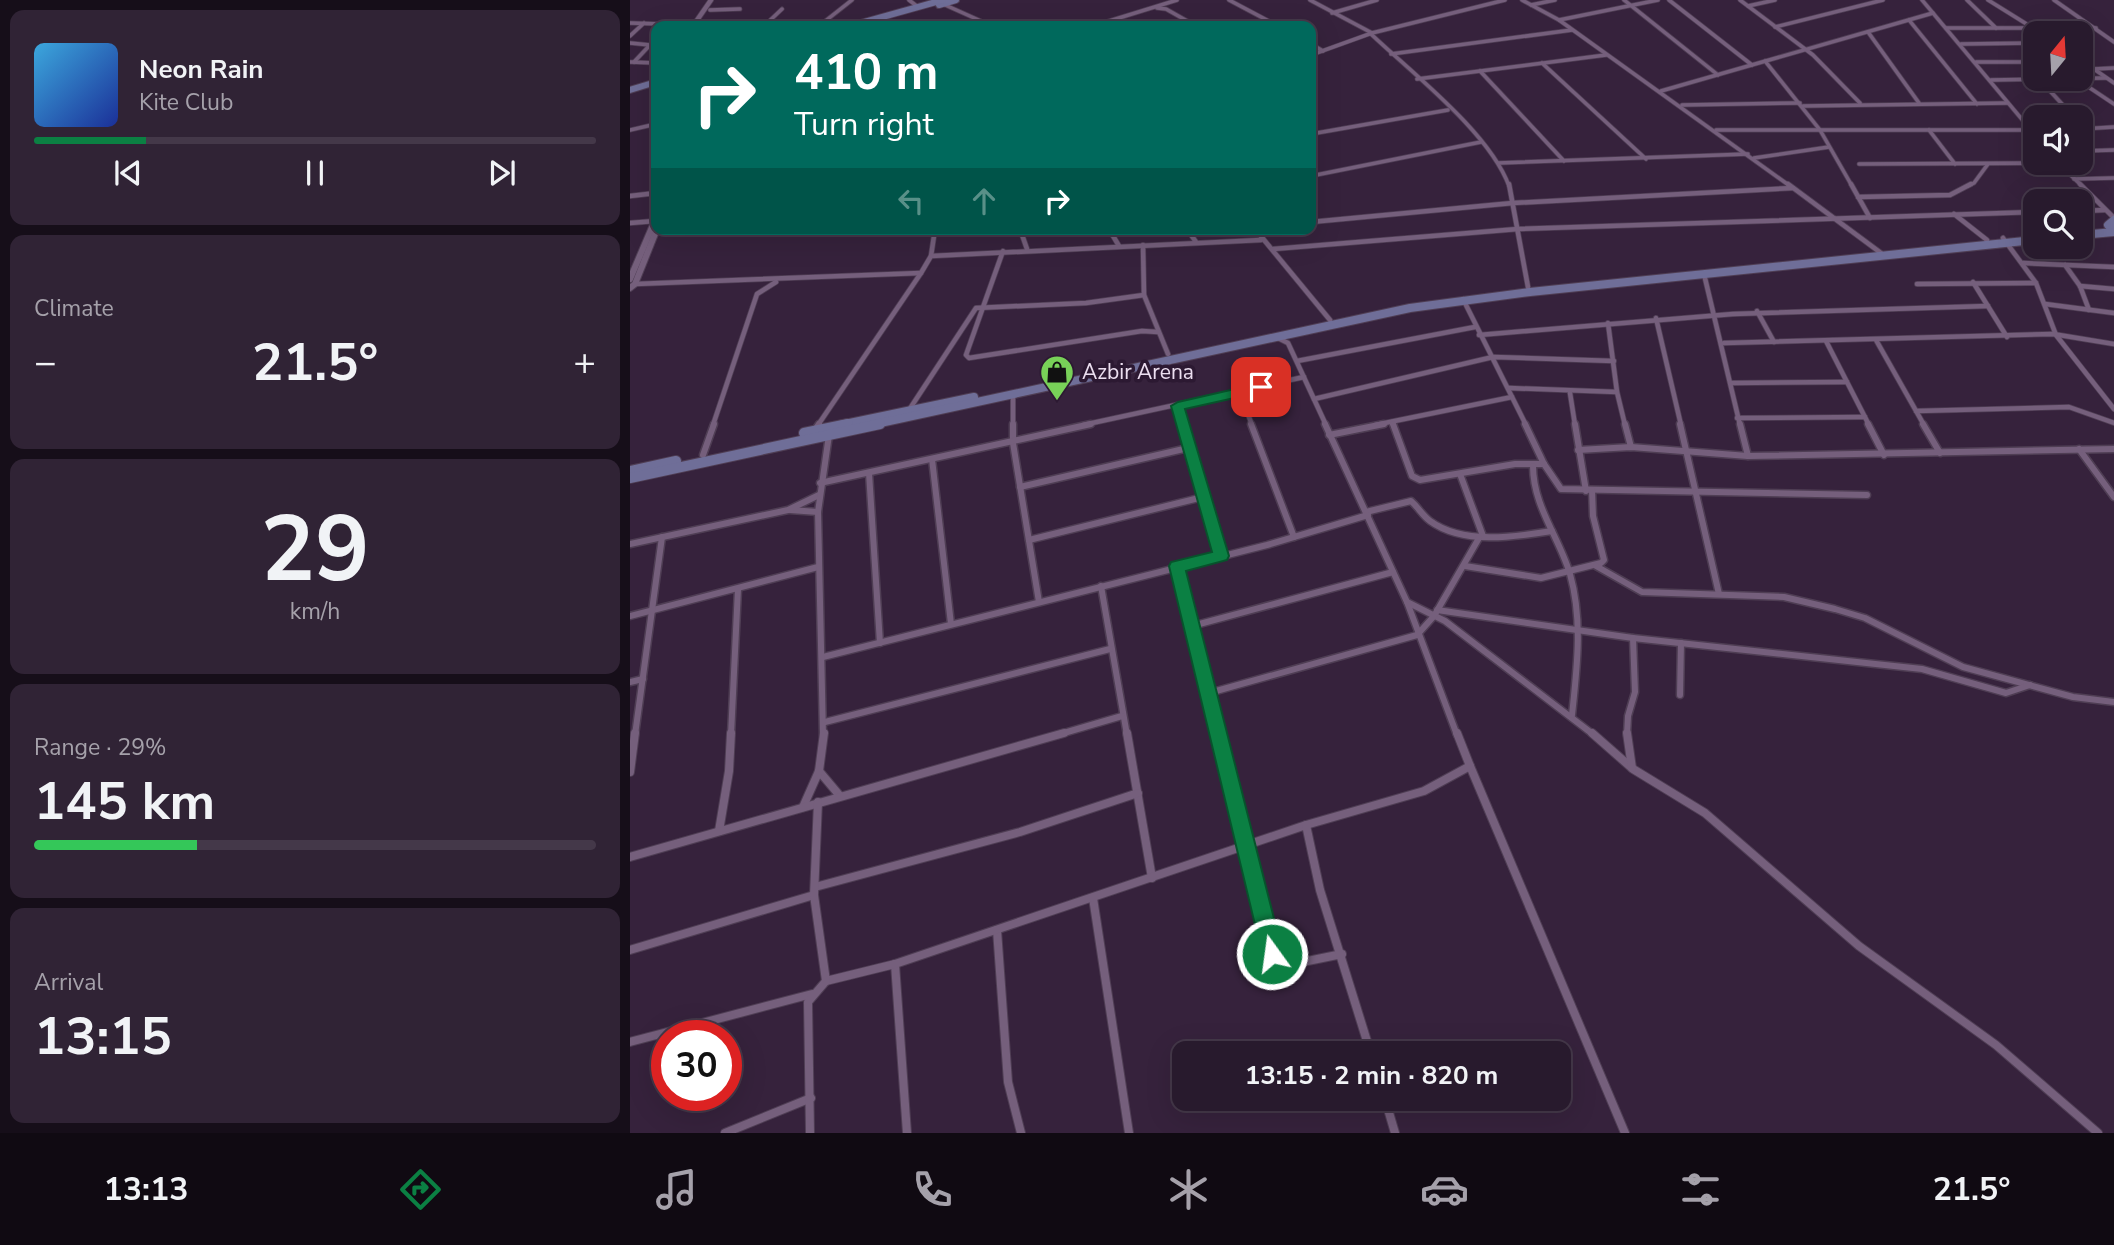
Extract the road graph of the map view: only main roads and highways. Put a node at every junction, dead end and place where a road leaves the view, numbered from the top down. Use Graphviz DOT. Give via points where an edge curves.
graph roads {
  1 [pos="956,0"];
  2 [pos="943,2"];
  3 [pos="868,21"];
  4 [pos="880,21"];
  5 [pos="651,85"];
  6 [pos="630,91"];
  7 [pos="2113,225"];
  8 [pos="2093,229"];
  9 [pos="2023,239"];
  10 [pos="2006,241"];
  11 [pos="1883,254"];
  12 [pos="1518,291"];
  13 [pos="1206,349"];
  14 [pos="630,471"];
  15 [pos="630,478"];
  1 -- 2 [label="main road"];
  2 -- 3 [label="main road"];
  2 -- 4 [label="main road"];
  5 -- 6 [label="main road"];
  7 -- 8 [label="main road"];
  9 -- 10 [label="main road"];
  10 -- 11 [label="main road"];
  10 -- 11 [label="main road"];
  11 -- 12 [label="main road"];
  11 -- 12 [label="main road"];
  12 -- 13 [label="main road"];
  12 -- 13 [label="main road" via="1422,300"];
  13 -- 14 [label="main road"];
  13 -- 15 [label="main road"];
}
